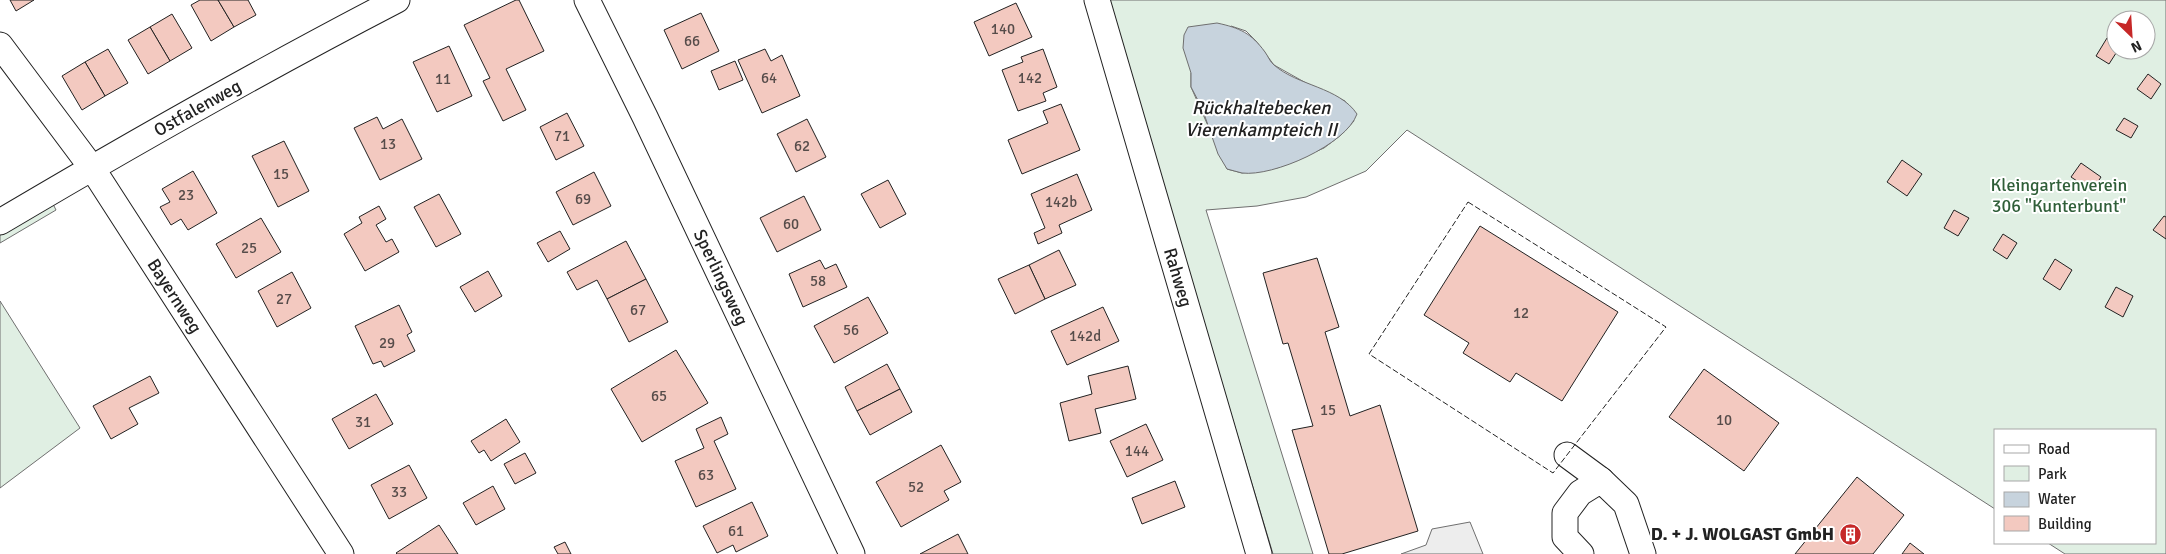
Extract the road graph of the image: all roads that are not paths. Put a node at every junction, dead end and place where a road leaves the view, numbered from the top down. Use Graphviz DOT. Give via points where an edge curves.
graph roads {
  1 [pos="397,0"];
  2 [pos="587,0"];
  3 [pos="1097,0"];
  4 [pos="0,45"];
  5 [pos="92,168"];
  6 [pos="0,222"];
  7 [pos="1567,455"];
  8 [pos="1601,480"];
  9 [pos="341,554"];
  10 [pos="852,554"];
  11 [pos="1259,554"];
  12 [pos="1581,554"];
  13 [pos="1643,554"];
  1 -- 5 [label="street, Ostfalenweg"];
  2 -- 10 [label="street, Sperlingsweg"];
  3 -- 11 [label="street, Rahweg"];
  4 -- 5 [label="street, Bayernweg"];
  5 -- 6 [label="street, Ostfalenweg"];
  5 -- 9 [label="street, Bayernweg"];
  7 -- 8 [label="street"];
  8 -- 12 [label="street" via="1580,493 1565,513 1565,537"];
  8 -- 13 [label="street" via="1626,504"];
}
